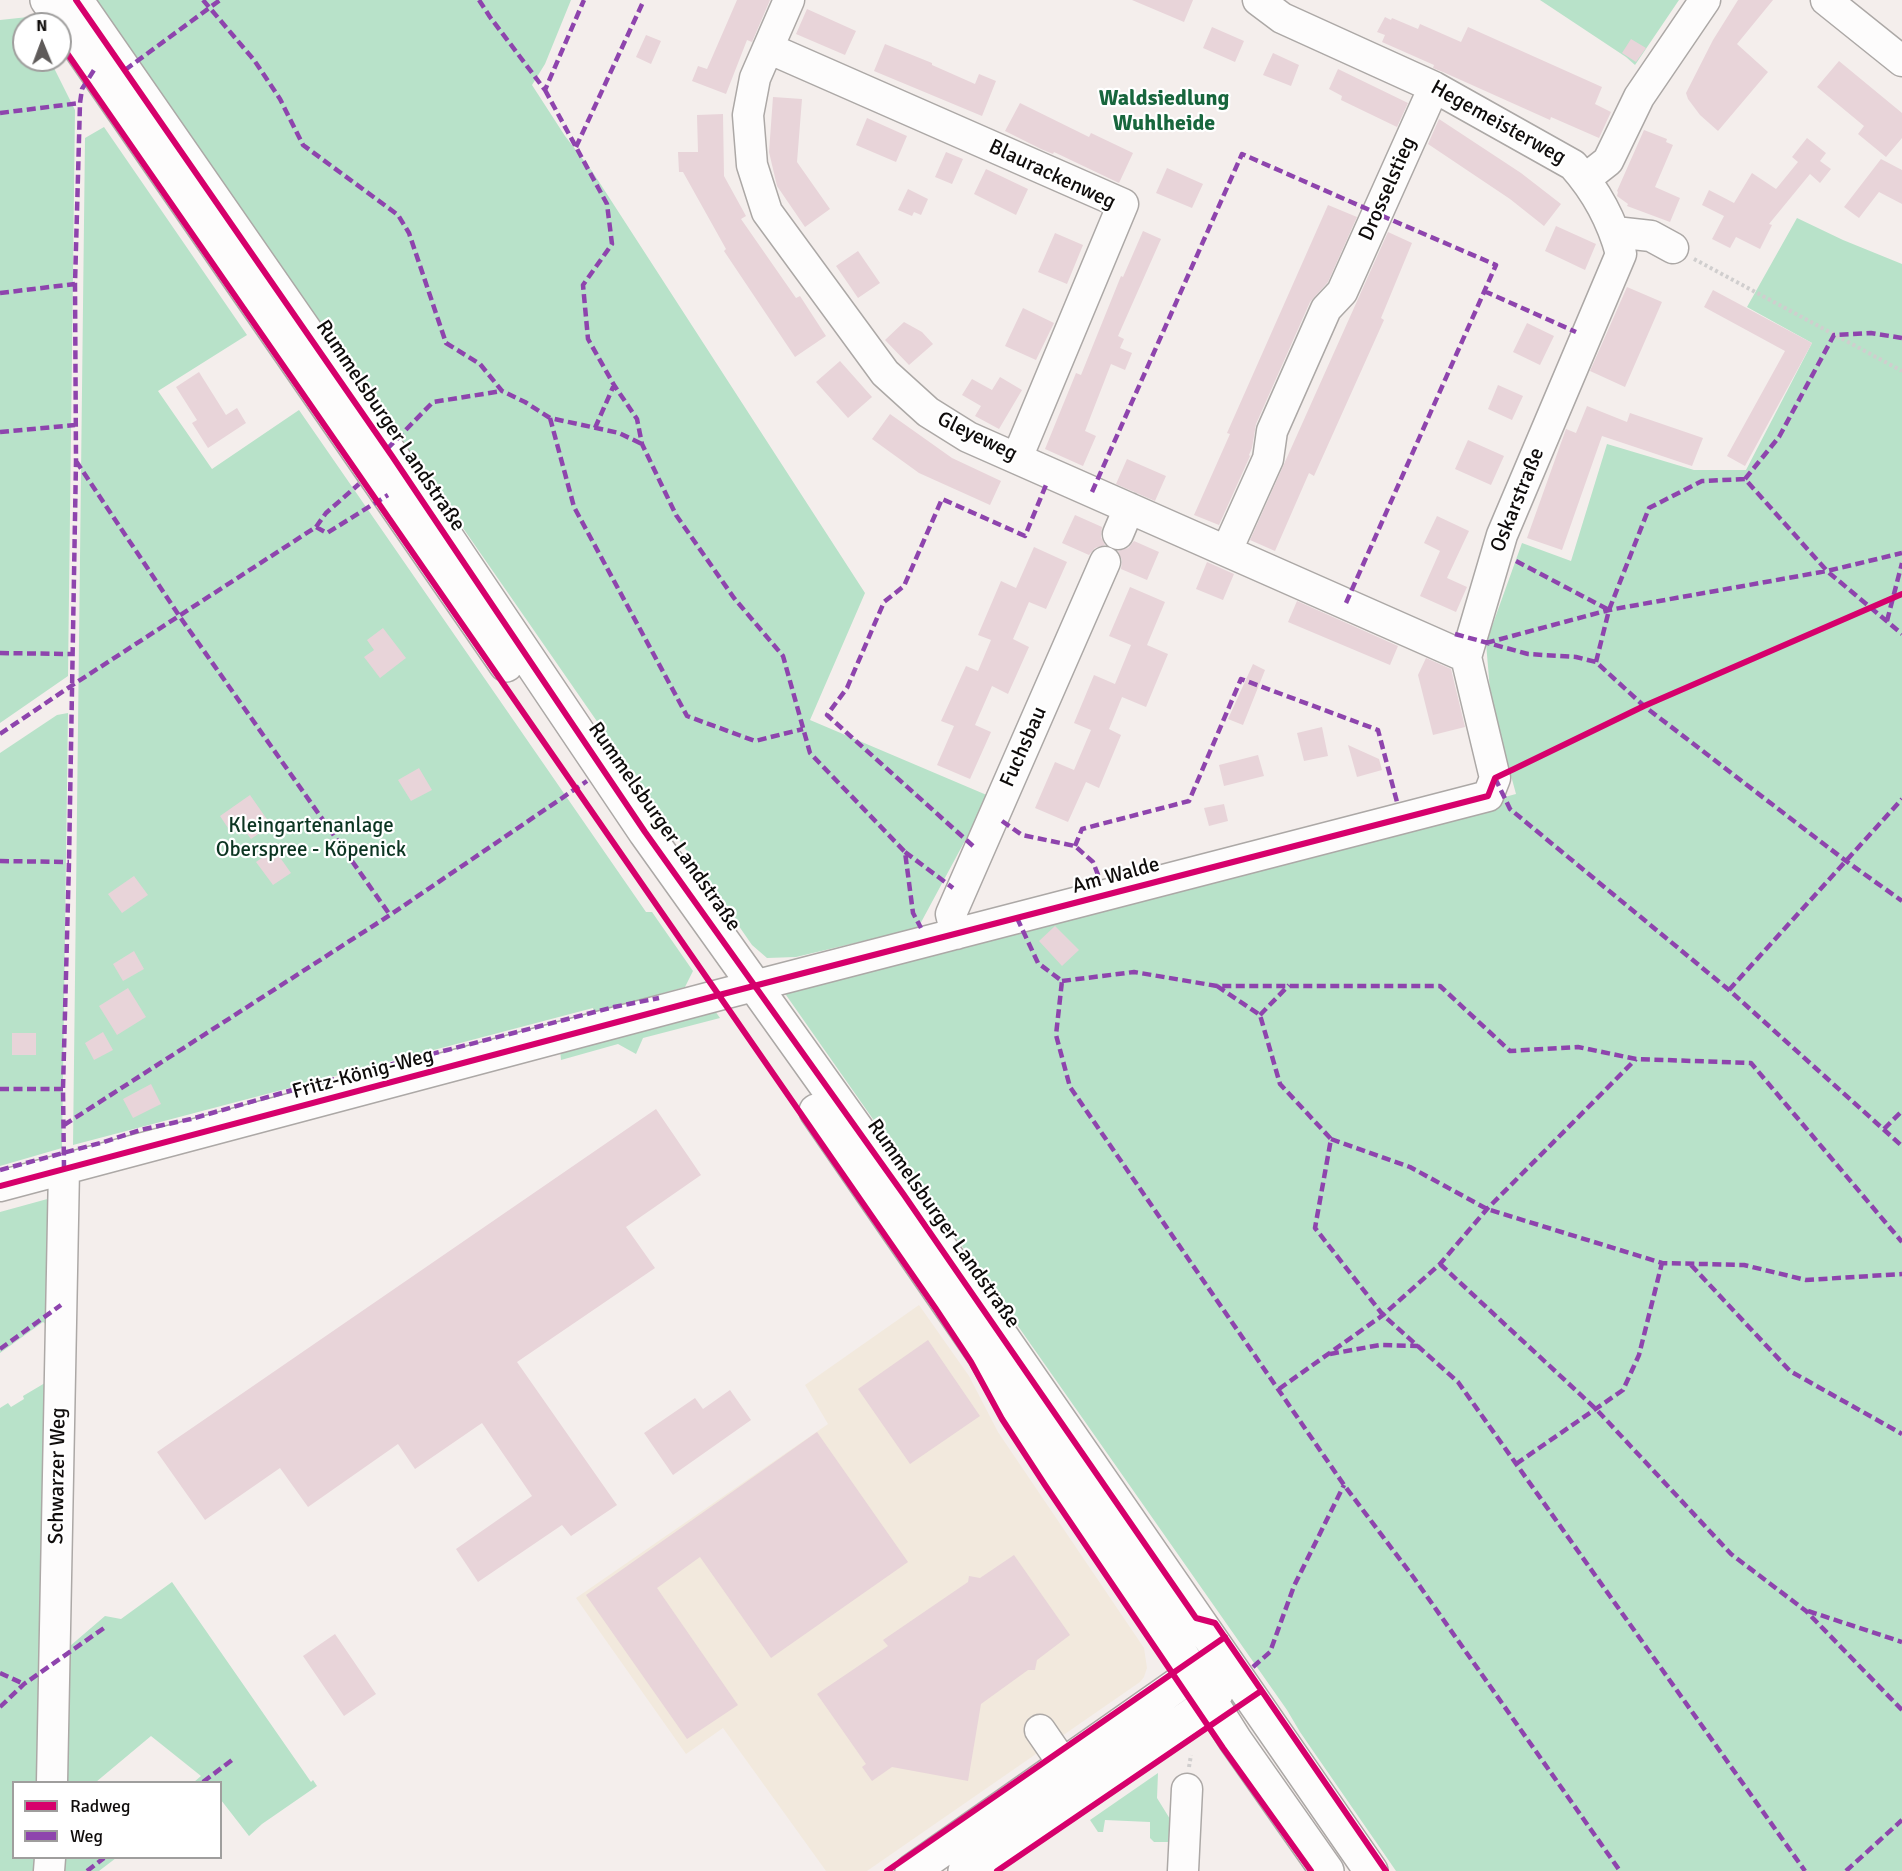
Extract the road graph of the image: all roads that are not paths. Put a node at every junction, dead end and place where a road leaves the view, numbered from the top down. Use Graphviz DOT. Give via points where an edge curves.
graph roads {
  1 [pos="47,0"];
  2 [pos="76,0"];
  3 [pos="789,0"];
  4 [pos="1257,0"];
  5 [pos="1705,0"];
  6 [pos="1826,0"];
  7 [pos="1286,9"];
  8 [pos="768,48"];
  9 [pos="1902,62"];
  10 [pos="105,63"];
  11 [pos="1434,87"];
  12 [pos="1585,179"];
  13 [pos="1615,232"];
  14 [pos="1673,248"];
  15 [pos="1017,458"];
  16 [pos="1227,550"];
  17 [pos="1105,562"];
  18 [pos="1466,657"];
  19 [pos="1504,773"];
  20 [pos="956,934"];
  21 [pos="744,990"];
  22 [pos="64,1169"];
  23 [pos="0,1186"];
  24 [pos="1230,1669"];
  25 [pos="1193,1674"];
  26 [pos="1211,1702"];
  27 [pos="1040,1730"];
  28 [pos="1064,1765"];
  29 [pos="52,1781"];
  30 [pos="1187,1789"];
  31 [pos="912,1871"];
  32 [pos="965,1871"];
  33 [pos="1183,1871"];
  34 [pos="1327,1871"];
  35 [pos="1371,1871"];
  1 -- 10 [label="main road, Rummelsburger Landstraße"];
  2 -- 10 [label="main road, Rummelsburger Landstraße"];
  3 -- 8 [label="street, Gleyeweg"];
  4 -- 7 [label="street, Hegemeisterweg"];
  5 -- 12 [label="street" via="1639,97 1608,161"];
  6 -- 9 [label="street"];
  7 -- 11 [label="street, Hegemeisterweg"];
  8 -- 15 [label="street, Gleyeweg" via="755,78 748,115 752,165 767,212 885,373 928,412 968,437"];
  8 -- 15 [label="street, Blaurackenweg" via="1123,204"];
  10 -- 21 [label="main road, Rummelsburger Landstraße"];
  11 -- 12 [label="street, Hegemeisterweg" via="1573,165"];
  11 -- 16 [label="street, Drosselstieg" via="1342,292 1326,309 1272,431 1268,459"];
  12 -- 13 [label="street, Hegemeisterweg"];
  13 -- 14 [label="street" via="1651,236"];
  13 -- 18 [label="street, Oskarstraße" via="1621,254 1502,535"];
  15 -- 16 [label="street, Gleyeweg" via="1123,521"];
  16 -- 18 [label="street, Gleyeweg"];
  17 -- 20 [label="street, Fuchsbau" via="951,914"];
  18 -- 19 [label="street, Oskarstraße"];
  19 -- 20 [label="street, Am Walde" via="1488,796"];
  20 -- 21 [label="street, Am Walde"];
  21 -- 22 [label="street, Fritz-König-Weg"];
  21 -- 24 [label="main road, Rummelsburger Landstraße" via="904,1195"];
  21 -- 25 [label="main road, Rummelsburger Landstraße" via="984,1355 1025,1426"];
  22 -- 23 [label="street, Fritz-König-Weg"];
  22 -- 29 [label="street, Schwarzer Weg"];
  24 -- 25 [label="main road"];
  24 -- 26 [label="main road"];
  24 -- 35 [label="main road, Rummelsburger Landstraße"];
  25 -- 26 [label="main road, Rummelsburger Landstraße"];
  25 -- 28 [label="main road"];
  26 -- 32 [label="main road"];
  26 -- 34 [label="main road, Rummelsburger Landstraße"];
  27 -- 28 [label="street"];
  28 -- 31 [label="main road"];
  30 -- 33 [label="street"];
}
